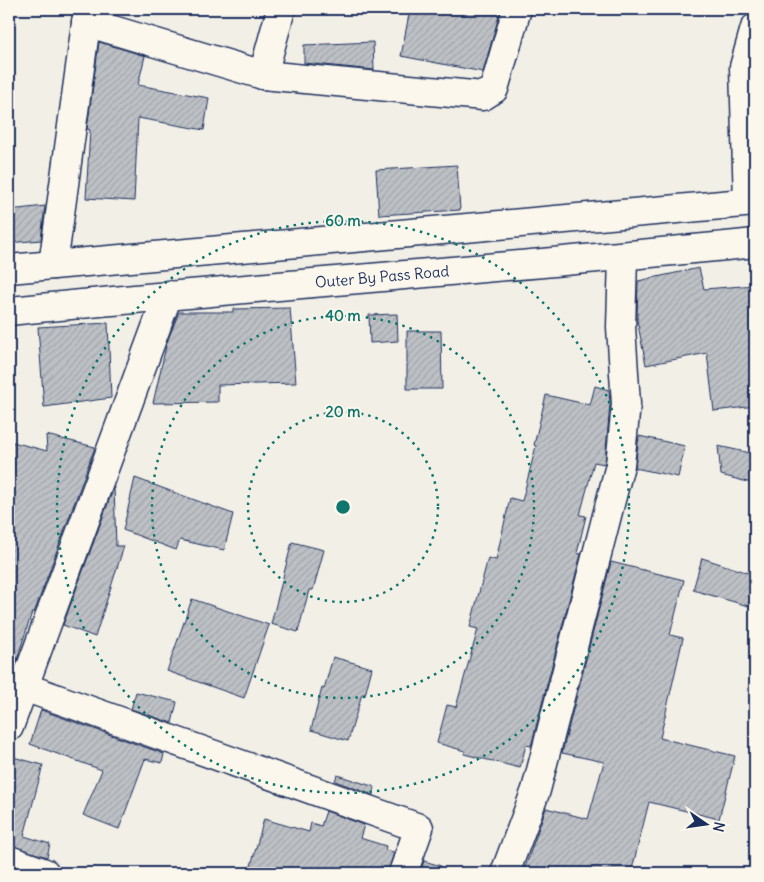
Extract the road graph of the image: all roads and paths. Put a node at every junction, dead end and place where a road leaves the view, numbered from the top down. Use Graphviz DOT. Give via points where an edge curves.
graph roads {
  1 [pos="281,9"];
  2 [pos="517,9"];
  3 [pos="87,15"];
  4 [pos="755,28"];
  5 [pos="263,76"];
  6 [pos="752,202"];
  7 [pos="755,243"];
  8 [pos="623,256"];
  9 [pos="53,264"];
  10 [pos="9,269"];
  11 [pos="168,295"];
  12 [pos="9,311"];
  13 [pos="24,687"];
  14 [pos="9,727"];
  15 [pos="9,860"];
  16 [pos="45,873"];
  17 [pos="403,873"];
  18 [pos="505,873"];
  1 -- 5 [label="street"];
  2 -- 5 [label="street" via="494,89 483,96"];
  3 -- 5 [label="street"];
  3 -- 9 [label="street"];
  4 -- 6 [label="street" via="744,67"];
  6 -- 9 [label="street"];
  7 -- 8 [label="street, Outer By Pass Road"];
  8 -- 11 [label="street, Outer By Pass Road"];
  8 -- 18 [label="street" via="621,327 626,404 620,465 536,790"];
  9 -- 10 [label="street"];
  11 -- 12 [label="street, Outer By Pass Road"];
  11 -- 13 [label="street"];
  13 -- 14 [label="street"];
  13 -- 17 [label="street" via="419,828"];
  15 -- 16 [label="street"];
}
